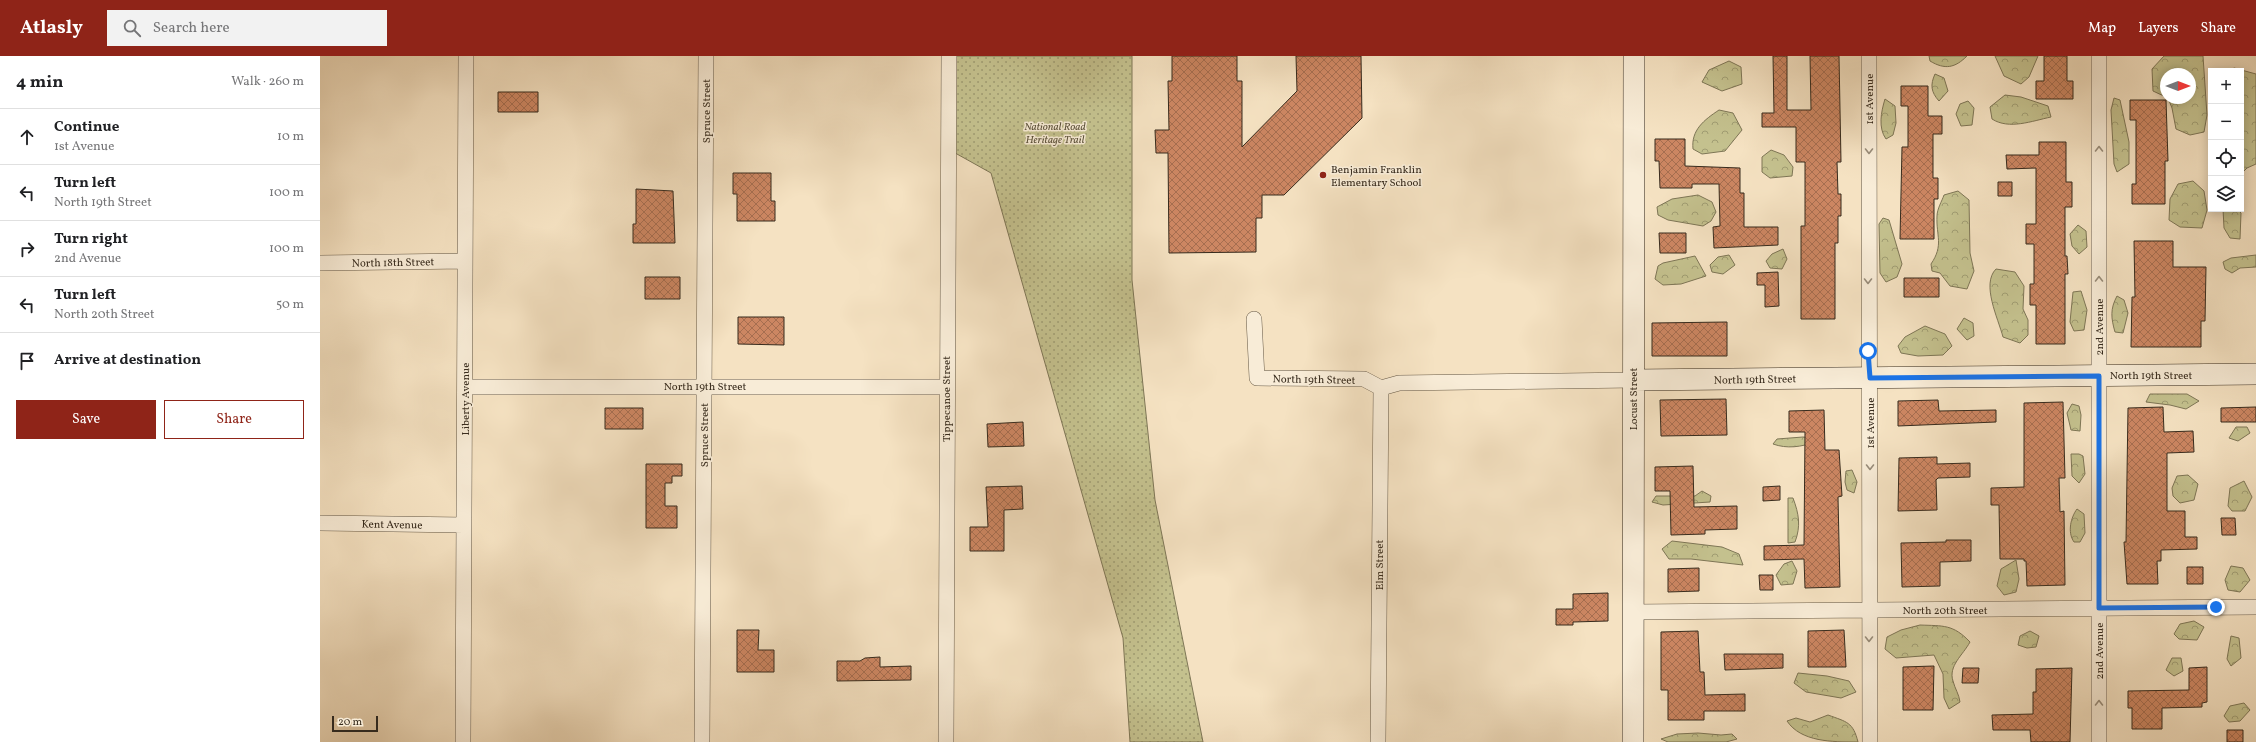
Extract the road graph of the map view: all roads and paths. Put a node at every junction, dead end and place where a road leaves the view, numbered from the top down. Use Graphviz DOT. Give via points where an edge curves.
graph roads {
  1 [pos="466,56"];
  2 [pos="706,56"];
  3 [pos="949,56"];
  4 [pos="1634,56"];
  5 [pos="1869,56"];
  6 [pos="2099,56"];
  7 [pos="465,261"];
  8 [pos="320,263"];
  9 [pos="1254,319"];
  10 [pos="2256,374"];
  11 [pos="2099,376"];
  12 [pos="1870,378"];
  13 [pos="1633,380"];
  14 [pos="704,385"];
  15 [pos="946,386"];
  16 [pos="465,387"];
  17 [pos="1381,388"];
  18 [pos="320,523"];
  19 [pos="464,525"];
  20 [pos="2256,607"];
  21 [pos="2099,608"];
  22 [pos="1869,610"];
  23 [pos="1633,612"];
  24 [pos="464,742"];
  25 [pos="702,742"];
  26 [pos="946,742"];
  27 [pos="1378,742"];
  28 [pos="1633,742"];
  29 [pos="1870,742"];
  30 [pos="2099,742"];
  1 -- 7 [label="street, Liberty Avenue"];
  2 -- 14 [label="street, Spruce Street"];
  3 -- 15 [label="street, Tippecanoe Street"];
  4 -- 13 [label="street, Locust Street"];
  5 -- 12 [label="street, 1st Avenue, one-way"];
  11 -- 6 [label="street, 2nd Avenue, one-way"];
  7 -- 8 [label="street, North 18th Street"];
  7 -- 16 [label="street, Liberty Avenue"];
  9 -- 17 [label="street, North 19th Street" via="1257,378 1364,379"];
  10 -- 11 [label="street, North 19th Street"];
  11 -- 12 [label="street, North 19th Street"];
  11 -- 21 [label="street, 2nd Avenue"];
  12 -- 13 [label="street, North 19th Street"];
  12 -- 22 [label="street, 1st Avenue, one-way"];
  13 -- 17 [label="street, North 19th Street" via="1399,383"];
  13 -- 23 [label="street, Locust Street"];
  14 -- 15 [label="street, North 19th Street"];
  14 -- 16 [label="street, North 19th Street"];
  14 -- 25 [label="street, Spruce Street"];
  15 -- 26 [label="street, Tippecanoe Street"];
  16 -- 19 [label="street, Liberty Avenue"];
  17 -- 27 [label="street, Elm Street"];
  18 -- 19 [label="street, Kent Avenue"];
  19 -- 24 [label="street, Liberty Avenue"];
  20 -- 21 [label="street, North 20th Street"];
  21 -- 22 [label="street, North 20th Street"];
  30 -- 21 [label="street, 2nd Avenue, one-way"];
  22 -- 23 [label="street, North 20th Street"];
  22 -- 29 [label="street, 1st Avenue, one-way"];
  23 -- 28 [label="street, Locust Street"];
}
